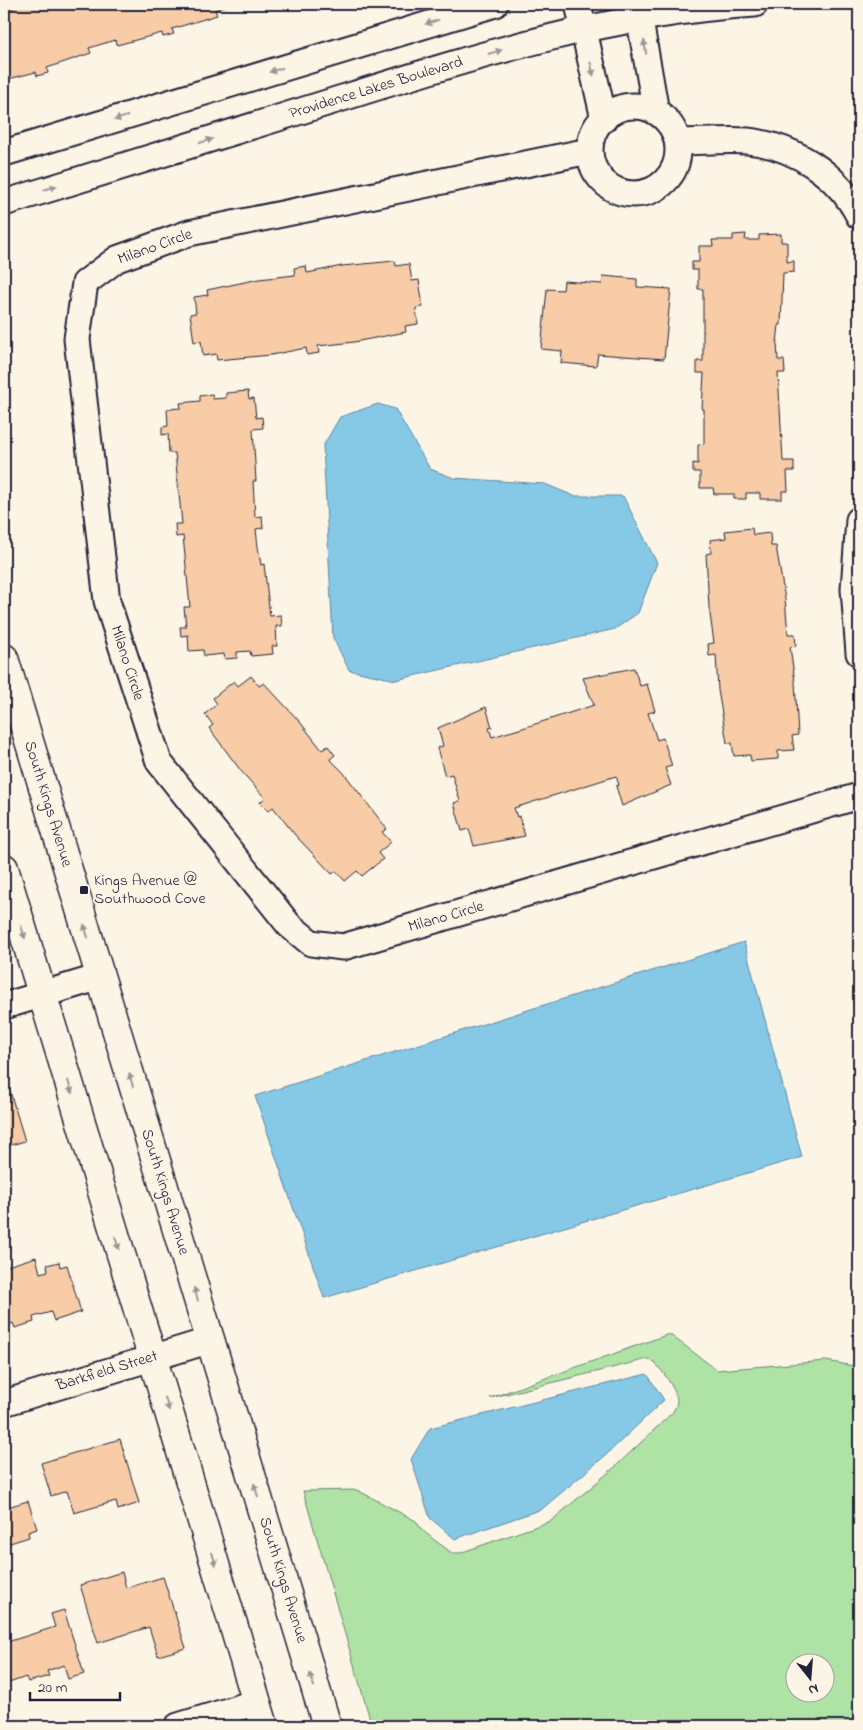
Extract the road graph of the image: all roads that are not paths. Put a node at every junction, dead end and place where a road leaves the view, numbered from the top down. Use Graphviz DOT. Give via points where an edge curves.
graph roads {
  1 [pos="495,4"];
  2 [pos="578,4"];
  3 [pos="755,4"];
  4 [pos="639,11"];
  5 [pos="583,31"];
  6 [pos="656,112"];
  7 [pos="604,119"];
  8 [pos="678,142"];
  9 [pos="589,151"];
  10 [pos="4,153"];
  11 [pos="4,203"];
  12 [pos="859,216"];
  13 [pos="859,520"];
  14 [pos="859,653"];
  15 [pos="4,658"];
  16 [pos="859,796"];
  17 [pos="4,868"];
  18 [pos="100,977"];
  19 [pos="42,995"];
  20 [pos="4,1006"];
  21 [pos="211,1340"];
  22 [pos="152,1357"];
  23 [pos="4,1403"];
  24 [pos="261,1714"];
  25 [pos="178,1726"];
  26 [pos="326,1726"];
  1 -- 10 [label="street, one-way"];
  2 -- 5 [label="street"];
  3 -- 4 [label="street, Providence Lakes Boulevard" via="666,14"];
  4 -- 5 [label="street, Providence Lakes Boulevard"];
  6 -- 4 [label="street, one-way"];
  5 -- 7 [label="street, one-way"];
  11 -- 5 [label="street, Providence Lakes Boulevard, one-way" via="403,79 538,40"];
  6 -- 7 [label="street" via="637,106 623,107"];
  6 -- 8 [label="street" via="673,129"];
  7 -- 9 [label="street" via="592,137"];
  8 -- 9 [label="street" via="674,171 665,183 638,195 623,194 610,188 599,178"];
  8 -- 12 [label="street" via="748,142 788,151 834,181"];
  9 -- 16 [label="street, Milano Circle" via="190,233 117,259 85,283 77,339 107,601 159,762 289,926 311,943 343,947"];
  13 -- 14 [label="street" via="854,590"];
  18 -- 15 [label="main road, South Kings Avenue, one-way"];
  17 -- 19 [label="main road, one-way"];
  18 -- 19 [label="street"];
  21 -- 18 [label="main road, South Kings Avenue, one-way"];
  19 -- 20 [label="street"];
  19 -- 22 [label="main road, one-way"];
  21 -- 22 [label="street, Barkfield Street"];
  26 -- 21 [label="main road, South Kings Avenue, one-way"];
  22 -- 23 [label="street, Barkfield Street"];
  22 -- 24 [label="main road, one-way"];
  24 -- 25 [label="street"];
}
